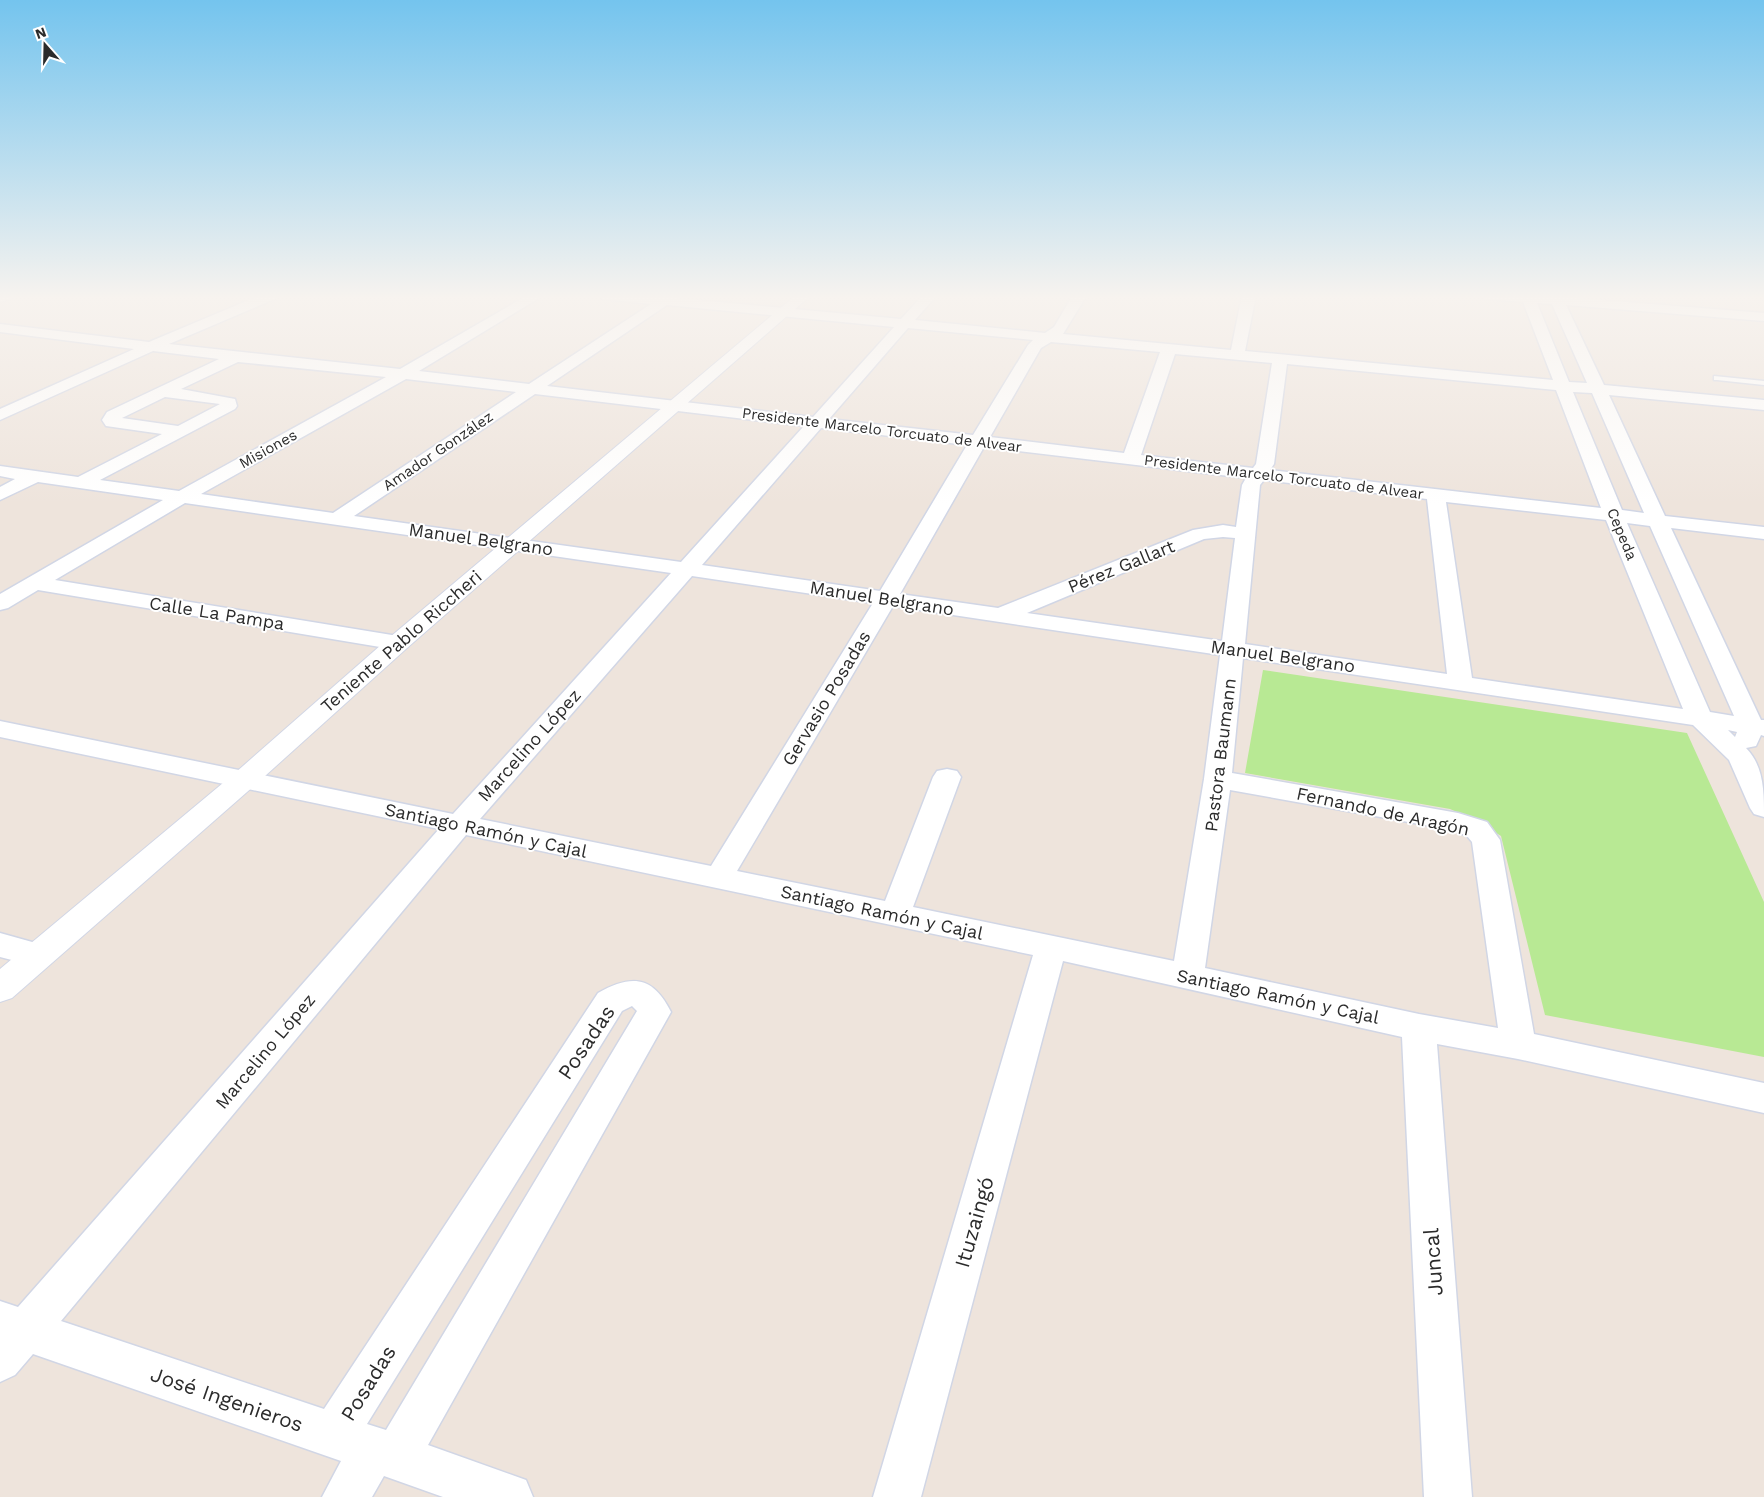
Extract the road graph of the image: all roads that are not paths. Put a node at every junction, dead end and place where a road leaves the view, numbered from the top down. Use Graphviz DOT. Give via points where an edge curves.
graph roads {
  1 [pos="111,365"];
  2 [pos="220,365"];
  3 [pos="313,365"];
  4 [pos="419,365"];
  5 [pos="567,365"];
  6 [pos="722,365"];
  7 [pos="868,365"];
  8 [pos="1023,365"];
  9 [pos="1164,365"];
  10 [pos="1279,365"];
  11 [pos="1333,365"];
  12 [pos="1555,365"];
  13 [pos="1588,365"];
  14 [pos="403,374"];
  15 [pos="1717,378"];
  16 [pos="1764,383"];
  17 [pos="1563,386"];
  18 [pos="529,390"];
  19 [pos="1600,390"];
  20 [pos="164,392"];
  21 [pos="1764,405"];
  22 [pos="673,406"];
  23 [pos="0,415"];
  24 [pos="818,422"];
  25 [pos="180,431"];
  26 [pos="978,441"];
  27 [pos="1131,459"];
  28 [pos="0,471"];
  29 [pos="1258,474"];
  30 [pos="35,476"];
  31 [pos="80,483"];
  32 [pos="0,494"];
  33 [pos="1436,495"];
  34 [pos="180,498"];
  35 [pos="1614,516"];
  36 [pos="338,518"];
  37 [pos="1657,520"];
  38 [pos="1764,533"];
  39 [pos="1247,534"];
  40 [pos="512,544"];
  41 [pos="686,568"];
  42 [pos="36,583"];
  43 [pos="886,599"];
  44 [pos="0,603"];
  45 [pos="999,616"];
  46 [pos="398,643"];
  47 [pos="1234,648"];
  48 [pos="1460,681"];
  49 [pos="1700,718"];
  50 [pos="1758,727"];
  51 [pos="0,729"];
  52 [pos="1741,757"];
  53 [pos="947,776"];
  54 [pos="245,779"];
  55 [pos="1218,779"];
  56 [pos="1764,808"];
  57 [pos="459,824"];
  58 [pos="718,879"];
  59 [pos="895,915"];
  60 [pos="0,945"];
  61 [pos="1051,947"];
  62 [pos="39,955"];
  63 [pos="1188,976"];
  64 [pos="0,988"];
  65 [pos="1419,1027"];
  66 [pos="1518,1045"];
  67 [pos="1764,1098"];
  68 [pos="9,1338"];
  69 [pos="368,1447"];
  70 [pos="346,1497"];
  71 [pos="509,1497"];
  72 [pos="897,1497"];
  73 [pos="1448,1497"];
  1 -- 23 [label="street"];
  2 -- 20 [label="street"];
  3 -- 14 [label="street, Presidente Marcelo Torcuato de Alvear"];
  4 -- 14 [label="street, Misiones"];
  5 -- 18 [label="street, Amador González"];
  6 -- 22 [label="street, Teniente Pablo Riccheri"];
  7 -- 24 [label="street, Marcelino López"];
  8 -- 26 [label="street, Gervasio Posadas"];
  9 -- 27 [label="street"];
  10 -- 29 [label="street, Pastora Baumann" via="1265,464"];
  11 -- 17 [label="street"];
  12 -- 17 [label="street, Cepeda"];
  13 -- 19 [label="street"];
  14 -- 18 [label="street, Presidente Marcelo Torcuato de Alvear"];
  14 -- 34 [label="street, Misiones"];
  15 -- 16 [label="lane"];
  17 -- 19 [label="street"];
  17 -- 35 [label="street, Cepeda"];
  18 -- 22 [label="street, Presidente Marcelo Torcuato de Alvear"];
  18 -- 36 [label="street, Amador González"];
  19 -- 21 [label="street"];
  19 -- 37 [label="street"];
  20 -- 25 [label="street" via="229,402 229,406"];
  20 -- 25 [label="street" via="110,420"];
  22 -- 24 [label="street, Presidente Marcelo Torcuato de Alvear"];
  22 -- 40 [label="street, Teniente Pablo Riccheri"];
  24 -- 26 [label="street, Presidente Marcelo Torcuato de Alvear"];
  24 -- 41 [label="street, Marcelino López"];
  25 -- 31 [label="street"];
  26 -- 27 [label="street, Presidente Marcelo Torcuato de Alvear"];
  26 -- 43 [label="street, Gervasio Posadas"];
  27 -- 29 [label="street, Presidente Marcelo Torcuato de Alvear"];
  28 -- 30 [label="street, Manuel Belgrano"];
  29 -- 33 [label="street, Presidente Marcelo Torcuato de Alvear"];
  29 -- 39 [label="street, Pastora Baumann" via="1251,485"];
  30 -- 31 [label="street, Manuel Belgrano"];
  30 -- 32 [label="street"];
  31 -- 34 [label="street, Manuel Belgrano"];
  33 -- 35 [label="street, Presidente Marcelo Torcuato de Alvear"];
  33 -- 48 [label="street"];
  34 -- 36 [label="street, Manuel Belgrano"];
  34 -- 42 [label="street, Misiones"];
  35 -- 37 [label="street, Presidente Marcelo Torcuato de Alvear"];
  35 -- 49 [label="street, Cepeda"];
  36 -- 40 [label="street, Manuel Belgrano"];
  37 -- 38 [label="street, Presidente Marcelo Torcuato de Alvear"];
  37 -- 50 [label="street"];
  39 -- 45 [label="street, Pérez Gallart" via="1222,531 1200,534"];
  39 -- 47 [label="street, Pastora Baumann"];
  40 -- 41 [label="street, Manuel Belgrano"];
  40 -- 46 [label="street, Teniente Pablo Riccheri"];
  41 -- 43 [label="street, Manuel Belgrano"];
  41 -- 57 [label="street, Marcelino López"];
  42 -- 44 [label="street, Misiones"];
  42 -- 46 [label="street, Calle La Pampa"];
  43 -- 45 [label="street, Manuel Belgrano"];
  43 -- 58 [label="street, Gervasio Posadas"];
  45 -- 47 [label="street, Manuel Belgrano"];
  46 -- 54 [label="street, Teniente Pablo Riccheri"];
  47 -- 48 [label="street, Manuel Belgrano"];
  47 -- 55 [label="street, Pastora Baumann"];
  48 -- 49 [label="street, Manuel Belgrano"];
  49 -- 50 [label="street, Manuel Belgrano"];
  49 -- 52 [label="street, Cepeda"];
  50 -- 52 [label="street"];
  51 -- 54 [label="street, Santiago Ramón y Cajal"];
  52 -- 56 [label="street, Cepeda"];
  53 -- 59 [label="street"];
  54 -- 57 [label="street, Santiago Ramón y Cajal"];
  54 -- 62 [label="street, Teniente Pablo Riccheri"];
  55 -- 63 [label="street, Pastora Baumann"];
  55 -- 66 [label="street, Fernando de Aragón" via="1458,822 1477,829 1486,840"];
  57 -- 58 [label="street, Santiago Ramón y Cajal"];
  57 -- 68 [label="street, Marcelino López"];
  58 -- 59 [label="street, Santiago Ramón y Cajal"];
  59 -- 61 [label="street, Santiago Ramón y Cajal"];
  60 -- 62 [label="street"];
  61 -- 63 [label="street, Santiago Ramón y Cajal"];
  61 -- 72 [label="street, Ituzaingó"];
  62 -- 64 [label="street, Teniente Pablo Riccheri"];
  63 -- 65 [label="street, Santiago Ramón y Cajal"];
  65 -- 66 [label="street, Santiago Ramón y Cajal"];
  65 -- 73 [label="street, Juncal"];
  66 -- 67 [label="street, Santiago Ramón y Cajal"];
  68 -- 69 [label="street, José Ingenieros"];
  69 -- 69 [label="street, Posadas" via="654,1012 650,1000 640,993 623,994 610,1002"];
  69 -- 70 [label="street"];
  69 -- 71 [label="street, José Ingenieros"];
}
